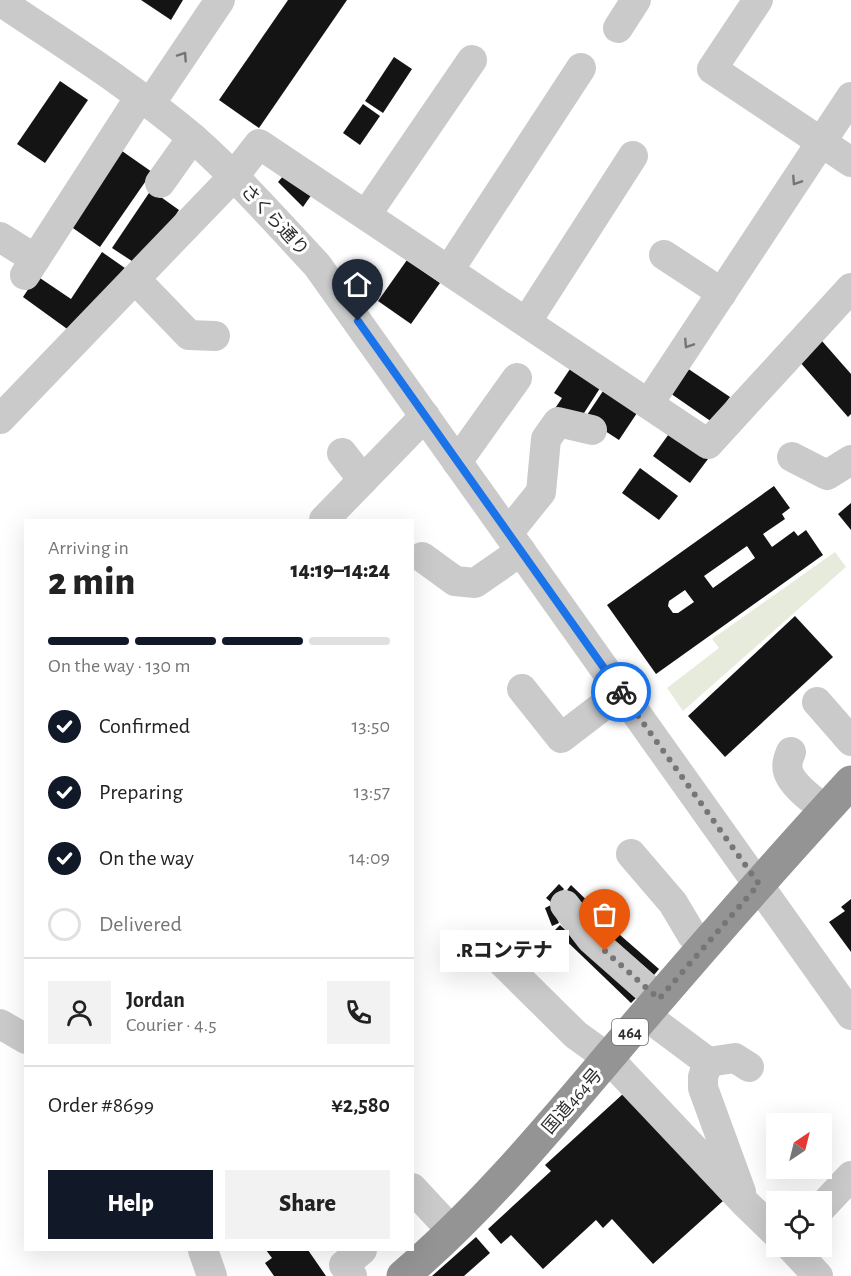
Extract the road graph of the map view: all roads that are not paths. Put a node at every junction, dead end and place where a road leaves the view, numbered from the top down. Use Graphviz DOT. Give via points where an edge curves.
graph roads {
  1 [pos="220,0"];
  2 [pos="636,0"];
  3 [pos="758,0"];
  4 [pos="0,1"];
  5 [pos="618,28"];
  6 [pos="472,60"];
  7 [pos="581,68"];
  8 [pos="851,97"];
  9 [pos="145,100"];
  10 [pos="192,138"];
  11 [pos="822,141"];
  12 [pos="633,156"];
  13 [pos="851,162"];
  14 [pos="234,176"];
  15 [pos="160,183"];
  16 [pos="366,215"];
  17 [pos="0,237"];
  18 [pos="664,255"];
  19 [pos="449,270"];
  20 [pos="135,279"];
  21 [pos="851,288"];
  22 [pos="722,293"];
  23 [pos="527,321"];
  24 [pos="215,336"];
  25 [pos="517,378"];
  26 [pos="649,403"];
  27 [pos="4,408"];
  28 [pos="425,416"];
  29 [pos="592,430"];
  30 [pos="342,453"];
  31 [pos="792,457"];
  32 [pos="851,460"];
  33 [pos="458,462"];
  34 [pos="363,480"];
  35 [pos="325,519"];
  36 [pos="515,542"];
  37 [pos="422,557"];
  38 [pos="522,689"];
  39 [pos="621,692"];
  40 [pos="817,702"];
  41 [pos="851,741"];
  42 [pos="791,752"];
  43 [pos="851,782"];
  44 [pos="827,808"];
  45 [pos="631,854"];
  46 [pos="759,884"];
  47 [pos="565,904"];
  48 [pos="703,948"];
  49 [pos="491,951"];
  50 [pos="652,1007"];
  51 [pos="851,1015"];
  52 [pos="0,1024"];
  53 [pos="24,1038"];
  54 [pos="608,1058"];
  55 [pos="708,1062"];
  56 [pos="749,1067"];
  57 [pos="851,1176"];
  58 [pos="414,1191"];
  59 [pos="832,1196"];
  60 [pos="745,1203"];
  61 [pos="414,1214"];
  62 [pos="766,1223"];
  63 [pos="447,1237"];
  64 [pos="203,1251"];
  65 [pos="361,1251"];
  66 [pos="800,1257"];
  67 [pos="212,1276"];
  68 [pos="352,1276"];
  69 [pos="403,1276"];
  70 [pos="818,1276"];
  9 -- 1 [label="street, one-way"];
  2 -- 5 [label="street"];
  3 -- 11 [label="street" via="712,69"];
  4 -- 9 [label="street, さくら通り"];
  6 -- 16 [label="street"];
  7 -- 19 [label="street"];
  8 -- 11 [label="street"];
  9 -- 10 [label="street, さくら通り"];
  9 -- 17 [label="street" via="30,267"];
  10 -- 14 [label="street, さくら通り"];
  10 -- 15 [label="street"];
  11 -- 13 [label="street"];
  11 -- 22 [label="street, one-way"];
  12 -- 23 [label="street"];
  14 -- 16 [label="street" via="260,144"];
  14 -- 20 [label="street"];
  14 -- 28 [label="street, さくら通り" via="317,265"];
  16 -- 19 [label="street"];
  18 -- 22 [label="street"];
  19 -- 23 [label="street"];
  20 -- 24 [label="street" via="189,335"];
  20 -- 27 [label="street"];
  21 -- 26 [label="street" via="708,444"];
  22 -- 26 [label="street, one-way"];
  23 -- 26 [label="street"];
  25 -- 33 [label="street"];
  28 -- 33 [label="street, さくら通り"];
  28 -- 34 [label="street"];
  29 -- 36 [label="street" via="558,422 546,439 541,492"];
  30 -- 34 [label="street"];
  31 -- 32 [label="street" via="827,475"];
  33 -- 36 [label="street, さくら通り"];
  34 -- 35 [label="street"];
  36 -- 37 [label="street" via="475,583 456,581"];
  36 -- 39 [label="street, さくら通り"];
  38 -- 39 [label="street" via="561,738"];
  39 -- 46 [label="street, さくら通り"];
  40 -- 41 [label="street"];
  42 -- 44 [label="street" via="787,762 790,776 816,805"];
  43 -- 44 [label="highway, 国道464号 / 464"];
  44 -- 46 [label="highway, 国道464号 / 464"];
  45 -- 48 [label="street" via="673,903"];
  46 -- 48 [label="highway, 国道464号 / 464"];
  46 -- 51 [label="street, さくら通り"];
  47 -- 50 [label="street"];
  48 -- 50 [label="highway, 国道464号 / 464"];
  49 -- 54 [label="street" via="576,1035"];
  50 -- 54 [label="highway, 国道464号 / 464"];
  50 -- 55 [label="street"];
  52 -- 53 [label="street"];
  54 -- 60 [label="street"];
  54 -- 63 [label="highway, 国道464号 / 464" via="520,1161"];
  55 -- 56 [label="street" via="735,1058"];
  55 -- 60 [label="street" via="703,1088"];
  57 -- 59 [label="street"];
  58 -- 63 [label="street"];
  60 -- 62 [label="street"];
  61 -- 63 [label="street"];
  63 -- 69 [label="highway, 国道464号 / 464"];
  64 -- 67 [label="street"];
  65 -- 68 [label="street" via="344,1265"];
  66 -- 70 [label="street"];
}
